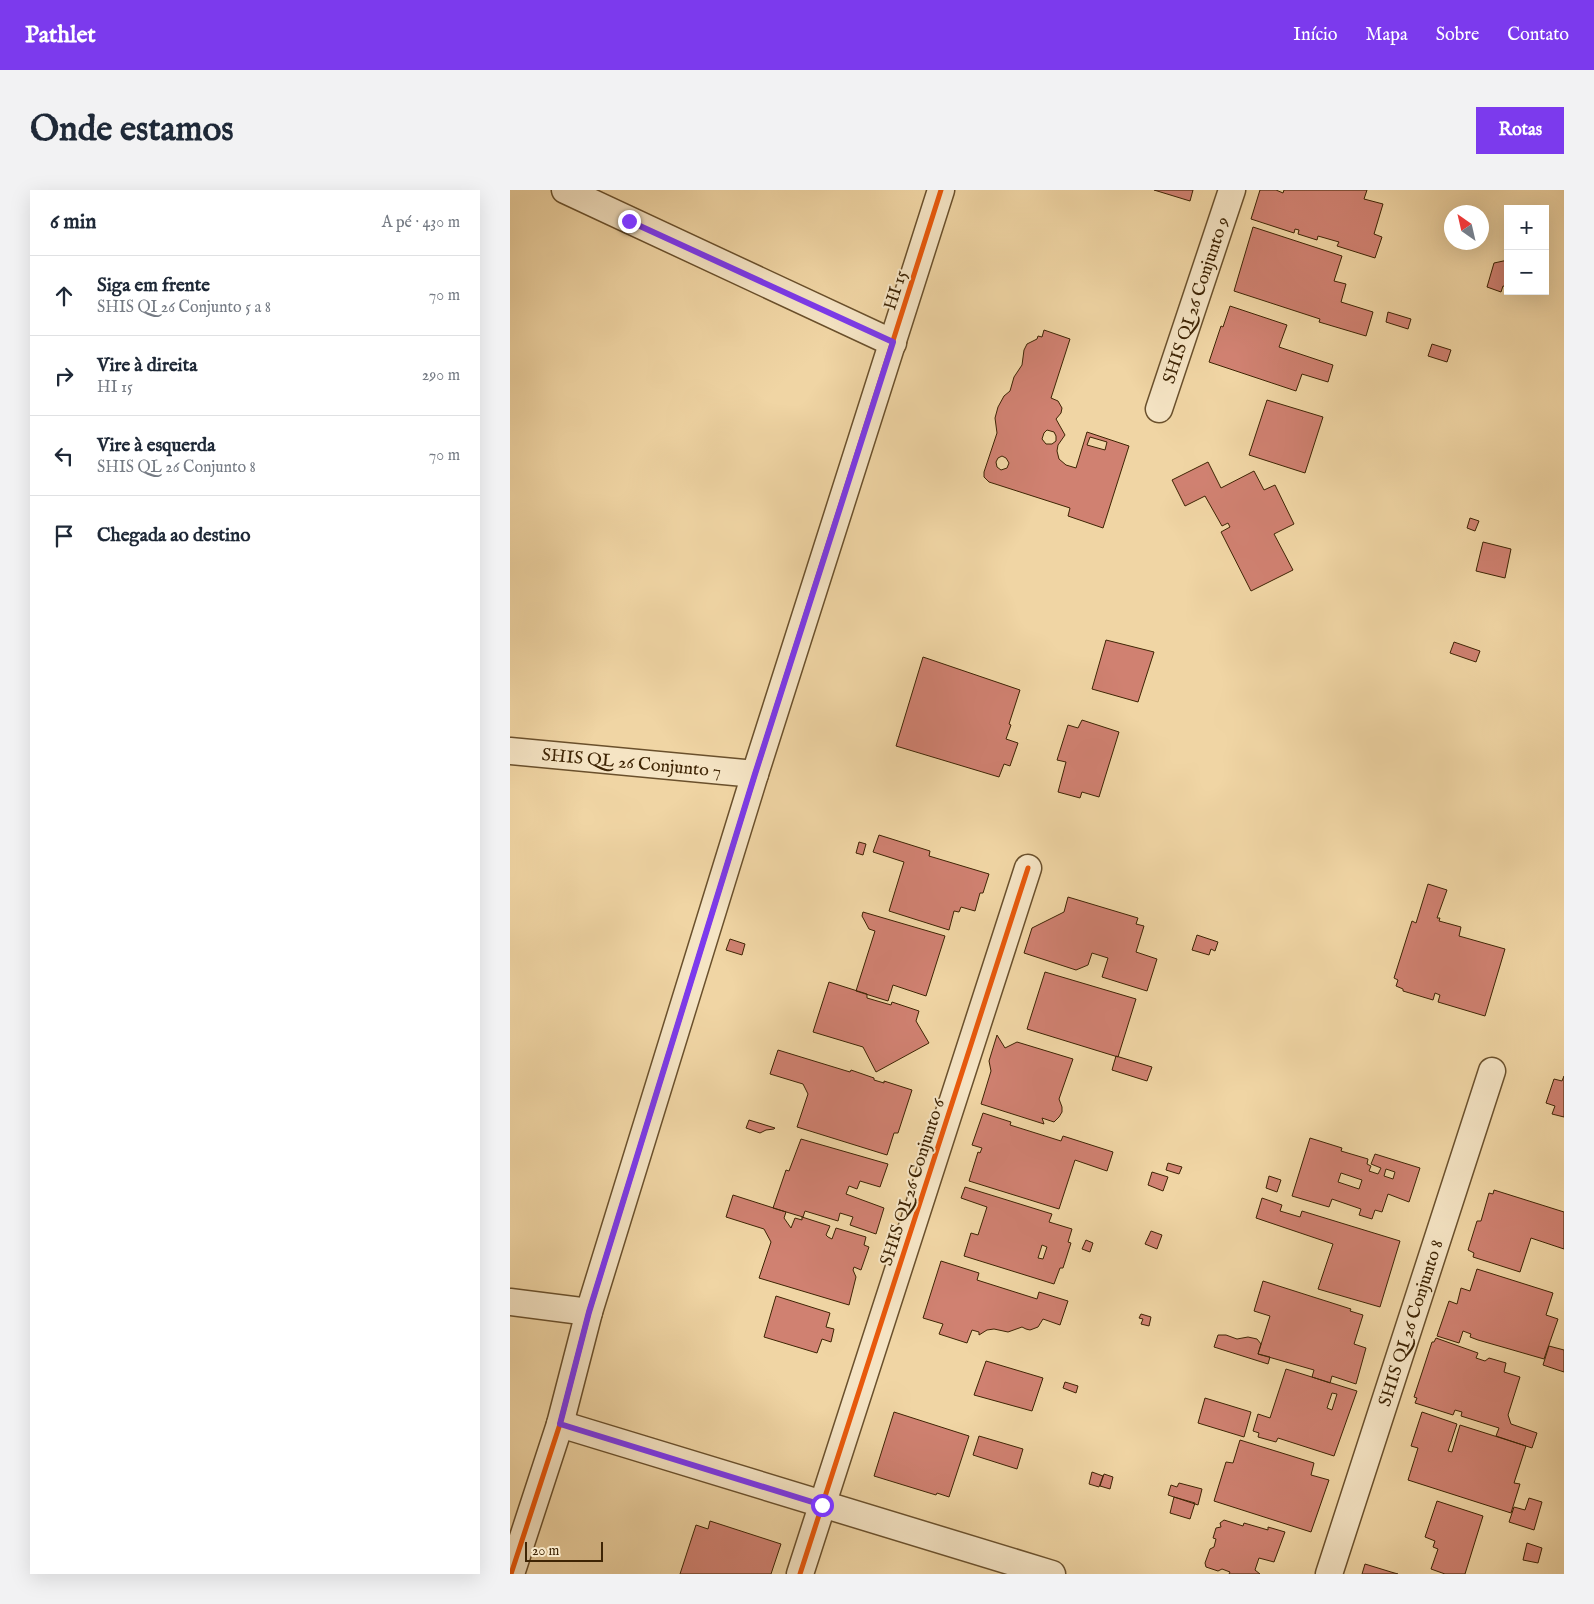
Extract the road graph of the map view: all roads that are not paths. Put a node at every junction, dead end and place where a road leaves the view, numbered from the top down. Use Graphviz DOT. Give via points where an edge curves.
graph roads {
  1 [pos="565,190"];
  2 [pos="941,190"];
  3 [pos="1232,190"];
  4 [pos="893,342"];
  5 [pos="1159,409"];
  6 [pos="510,751"];
  7 [pos="755,774"];
  8 [pos="1028,868"];
  9 [pos="1492,1071"];
  10 [pos="510,1302"];
  11 [pos="589,1312"];
  12 [pos="560,1424"];
  13 [pos="822,1505"];
  14 [pos="511,1574"];
  15 [pos="800,1574"];
  16 [pos="1052,1574"];
  17 [pos="1329,1574"];
  1 -- 4 [label="street"];
  2 -- 4 [label="street, HI 15"];
  3 -- 5 [label="street, SHIS QI 26 Conjunto 9"];
  4 -- 7 [label="street, HI 15"];
  6 -- 7 [label="street, SHIS QL 26 Conjunto 7"];
  7 -- 11 [label="street, HI 15"];
  8 -- 13 [label="street, SHIS QI 26 Conjunto 6"];
  9 -- 17 [label="street, SHIS QI 26 Conjunto 8"];
  10 -- 11 [label="street"];
  11 -- 12 [label="street, HI 15"];
  12 -- 13 [label="street"];
  12 -- 14 [label="street, HI 15"];
  13 -- 15 [label="street, SHIS QI 26 Conjunto 6"];
  13 -- 16 [label="street"];
}
